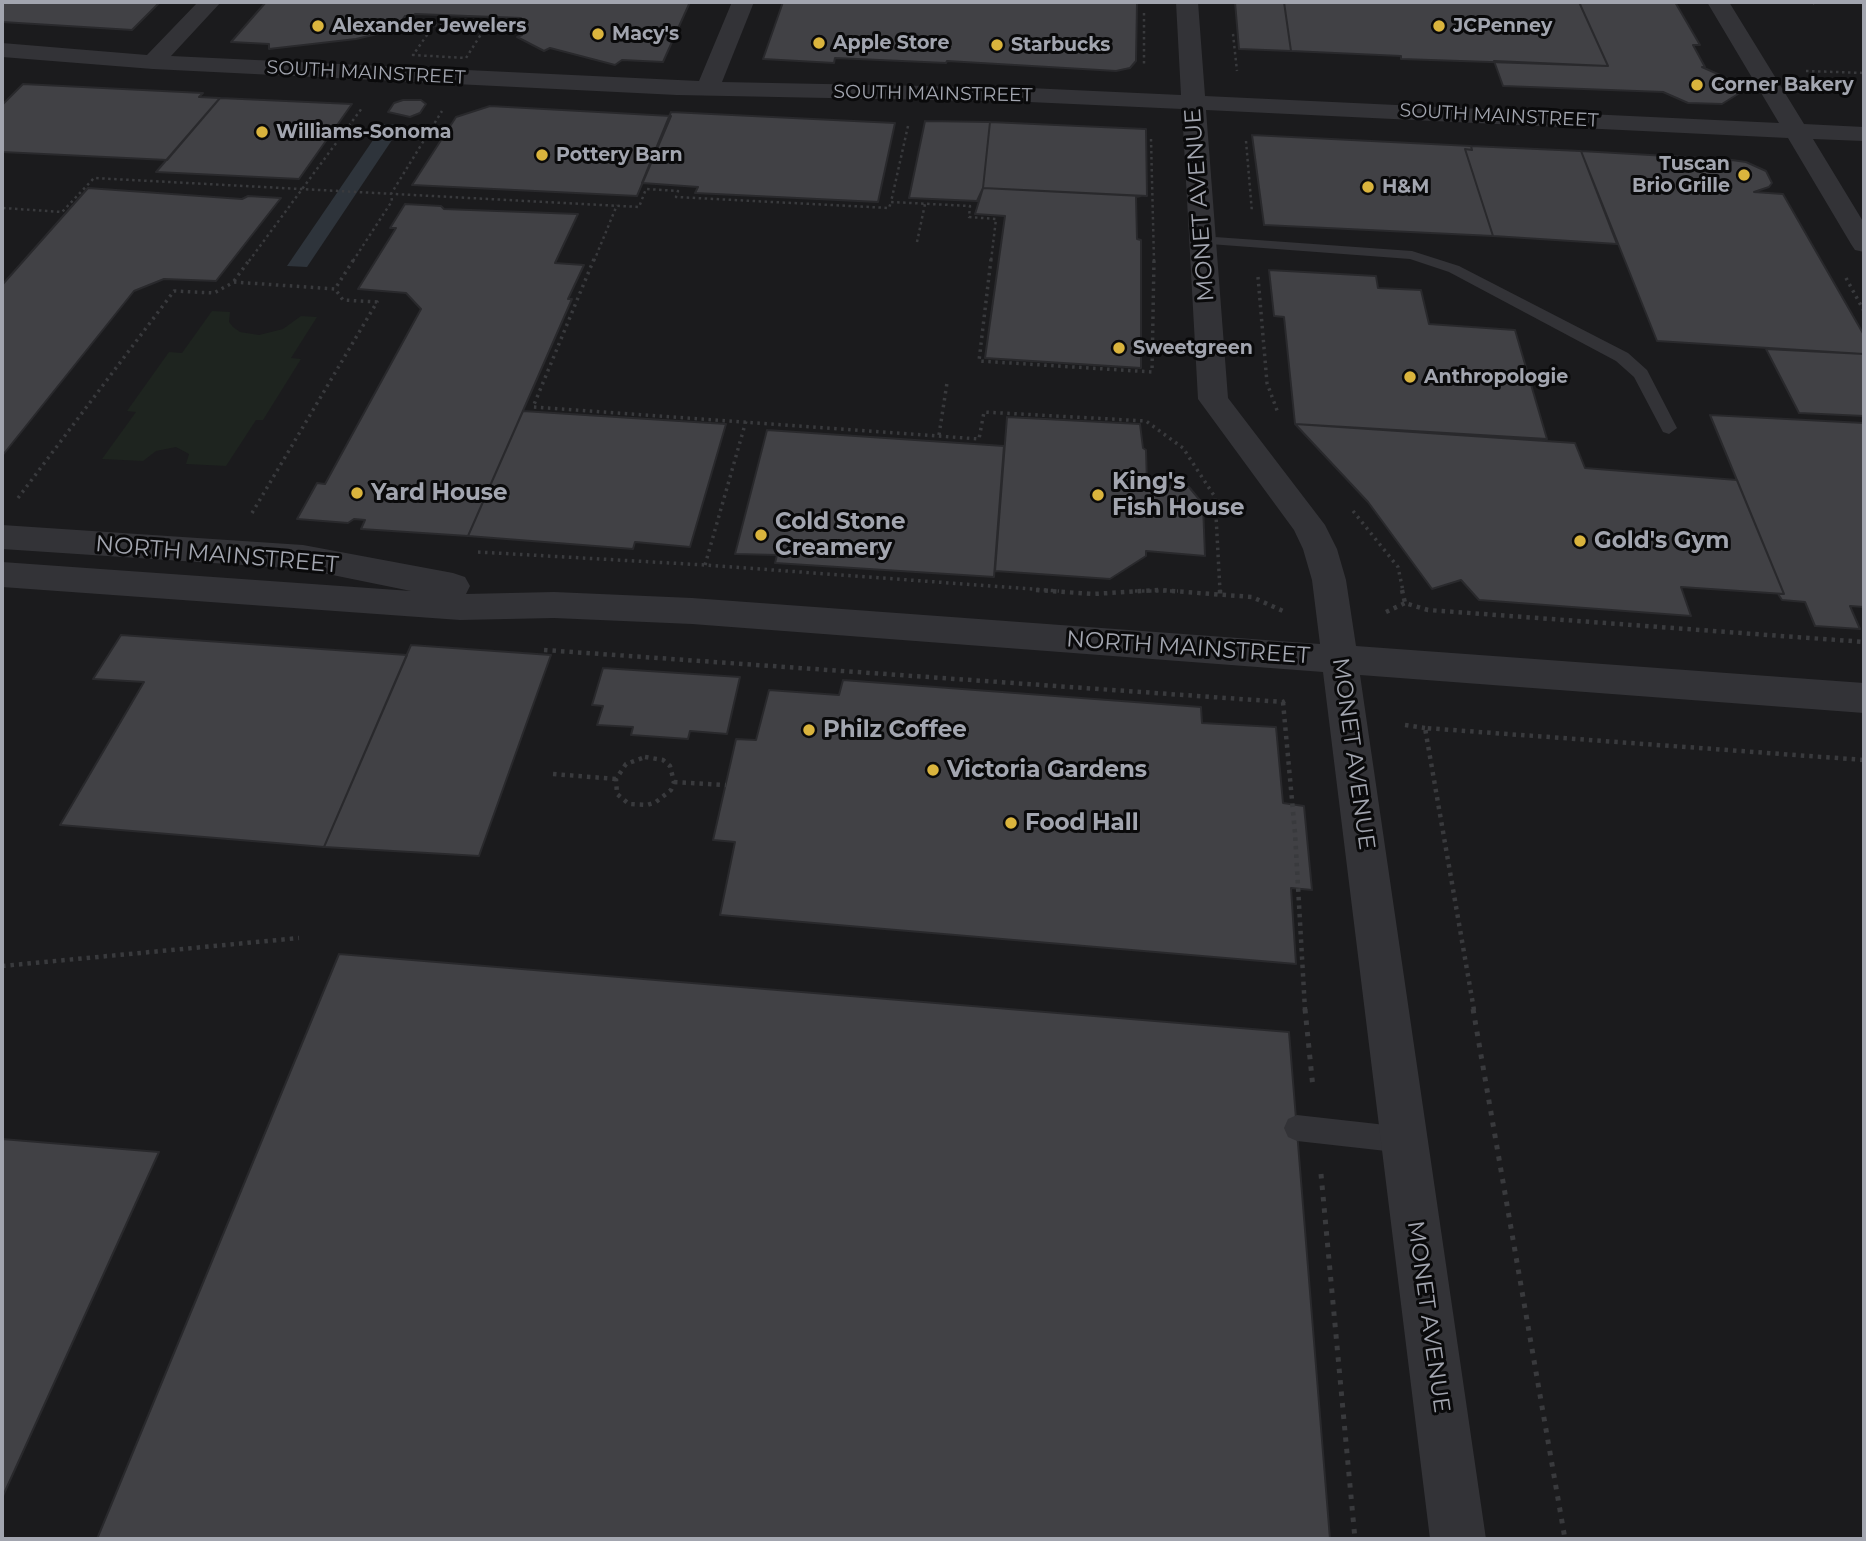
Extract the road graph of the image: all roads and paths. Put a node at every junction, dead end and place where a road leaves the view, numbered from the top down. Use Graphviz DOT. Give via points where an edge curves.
graph roads {
  1 [pos="210,2"];
  2 [pos="743,2"];
  3 [pos="1144,2"];
  4 [pos="1188,2"];
  5 [pos="1718,2"];
  6 [pos="467,16"];
  7 [pos="460,27"];
  8 [pos="2,50"];
  9 [pos="153,62"];
  10 [pos="1144,71"];
  11 [pos="1799,71"];
  12 [pos="1864,73"];
  13 [pos="707,89"];
  14 [pos="1193,102"];
  15 [pos="364,105"];
  16 [pos="442,111"];
  17 [pos="910,115"];
  18 [pos="1245,130"];
  19 [pos="1796,130"];
  20 [pos="1864,134"];
  21 [pos="1151,135"];
  22 [pos="303,189"];
  23 [pos="391,194"];
  24 [pos="891,202"];
  25 [pos="925,204"];
  26 [pos="617,205"];
  27 [pos="3,208"];
  28 [pos="1201,240"];
  29 [pos="917,242"];
  30 [pos="1255,243"];
  31 [pos="1864,244"];
  32 [pos="1845,276"];
  33 [pos="234,282"];
  34 [pos="335,289"];
  35 [pos="1864,311"];
  36 [pos="947,383"];
  37 [pos="1281,420"];
  38 [pos="746,421"];
  39 [pos="1669,428"];
  40 [pos="939,435"];
  41 [pos="13,504"];
  42 [pos="1348,504"];
  43 [pos="248,520"];
  44 [pos="2,537"];
  45 [pos="468,551"];
  46 [pos="705,565"];
  47 [pos="2,575"];
  48 [pos="1220,594"];
  49 [pos="1405,603"];
  50 [pos="554,605"];
  51 [pos="1287,612"];
  52 [pos="1387,612"];
  53 [pos="1864,642"];
  54 [pos="591,654"];
  55 [pos="1340,660"];
  56 [pos="1864,698"];
  57 [pos="1283,702"];
  58 [pos="1405,725"];
  59 [pos="1424,727"];
  60 [pos="1864,760"];
  61 [pos="553,774"];
  62 [pos="615,779"];
  63 [pos="674,782"];
  64 [pos="726,785"];
  65 [pos="299,938"];
  66 [pos="2,966"];
  67 [pos="1297,1128"];
  68 [pos="1404,1140"];
  69 [pos="1458,1539"];
  70 [pos="1565,1539"];
  1 -- 9 [label="street"];
  2 -- 13 [label="street"];
  3 -- 10 [label="path"];
  4 -- 14 [label="street, MONET AVENUE"];
  5 -- 19 [label="street"];
  6 -- 7 [label="path"];
  8 -- 9 [label="street, SOUTH MAINSTREET"];
  9 -- 13 [label="street, SOUTH MAINSTREET"];
  11 -- 12 [label="path"];
  13 -- 14 [label="street, SOUTH MAINSTREET"];
  14 -- 19 [label="street, SOUTH MAINSTREET"];
  14 -- 28 [label="street, MONET AVENUE"];
  15 -- 22 [label="path"];
  16 -- 23 [label="path"];
  17 -- 24 [label="path"];
  18 -- 30 [label="path"];
  19 -- 20 [label="street, SOUTH MAINSTREET"];
  19 -- 31 [label="street"];
  21 -- 25 [label="path" via="1152,372 979,361 996,219 970,217 970,206"];
  22 -- 23 [label="path"];
  22 -- 27 [label="path" via="94,178 62,212"];
  22 -- 33 [label="path"];
  23 -- 26 [label="path"];
  23 -- 34 [label="path" via="391,201"];
  24 -- 25 [label="path"];
  24 -- 26 [label="path" via="889,208 676,197 678,191 646,189 639,207"];
  25 -- 29 [label="path"];
  26 -- 38 [label="path" via="533,407"];
  28 -- 30 [label="lane"];
  28 -- 55 [label="street, MONET AVENUE" via="1213,399 1308,525 1329,580"];
  30 -- 37 [label="path" via="1267,383"];
  30 -- 39 [label="lane" via="1412,255 1454,269 1622,356 1641,374"];
  32 -- 35 [label="path"];
  33 -- 34 [label="path"];
  33 -- 41 [label="path" via="214,293 174,291"];
  34 -- 43 [label="path" via="343,300 377,302"];
  36 -- 40 [label="path"];
  38 -- 40 [label="path"];
  38 -- 46 [label="path"];
  40 -- 48 [label="path" via="979,439 984,412 1146,421 1183,449 1215,497"];
  42 -- 49 [label="path" via="1398,567"];
  44 -- 50 [label="street, NORTH MAINSTREET" via="303,557"];
  45 -- 46 [label="path"];
  46 -- 48 [label="path" via="1093,594 1159,590"];
  47 -- 50 [label="street, NORTH MAINSTREET" via="460,607"];
  48 -- 51 [label="path" via="1252,597"];
  49 -- 52 [label="path"];
  49 -- 53 [label="path" via="1428,610"];
  50 -- 55 [label="street, NORTH MAINSTREET" via="692,611"];
  54 -- 57 [label="path"];
  55 -- 56 [label="street, NORTH MAINSTREET"];
  55 -- 68 [label="street, MONET AVENUE"];
  58 -- 59 [label="path"];
  59 -- 60 [label="path"];
  59 -- 70 [label="path"];
  61 -- 62 [label="path"];
  62 -- 63 [label="path" via="626,764 645,757 670,766"];
  62 -- 63 [label="path" via="617,794 638,805 664,797"];
  63 -- 64 [label="path"];
  65 -- 66 [label="path"];
  67 -- 68 [label="lane"];
  68 -- 69 [label="street, MONET AVENUE"];
}
